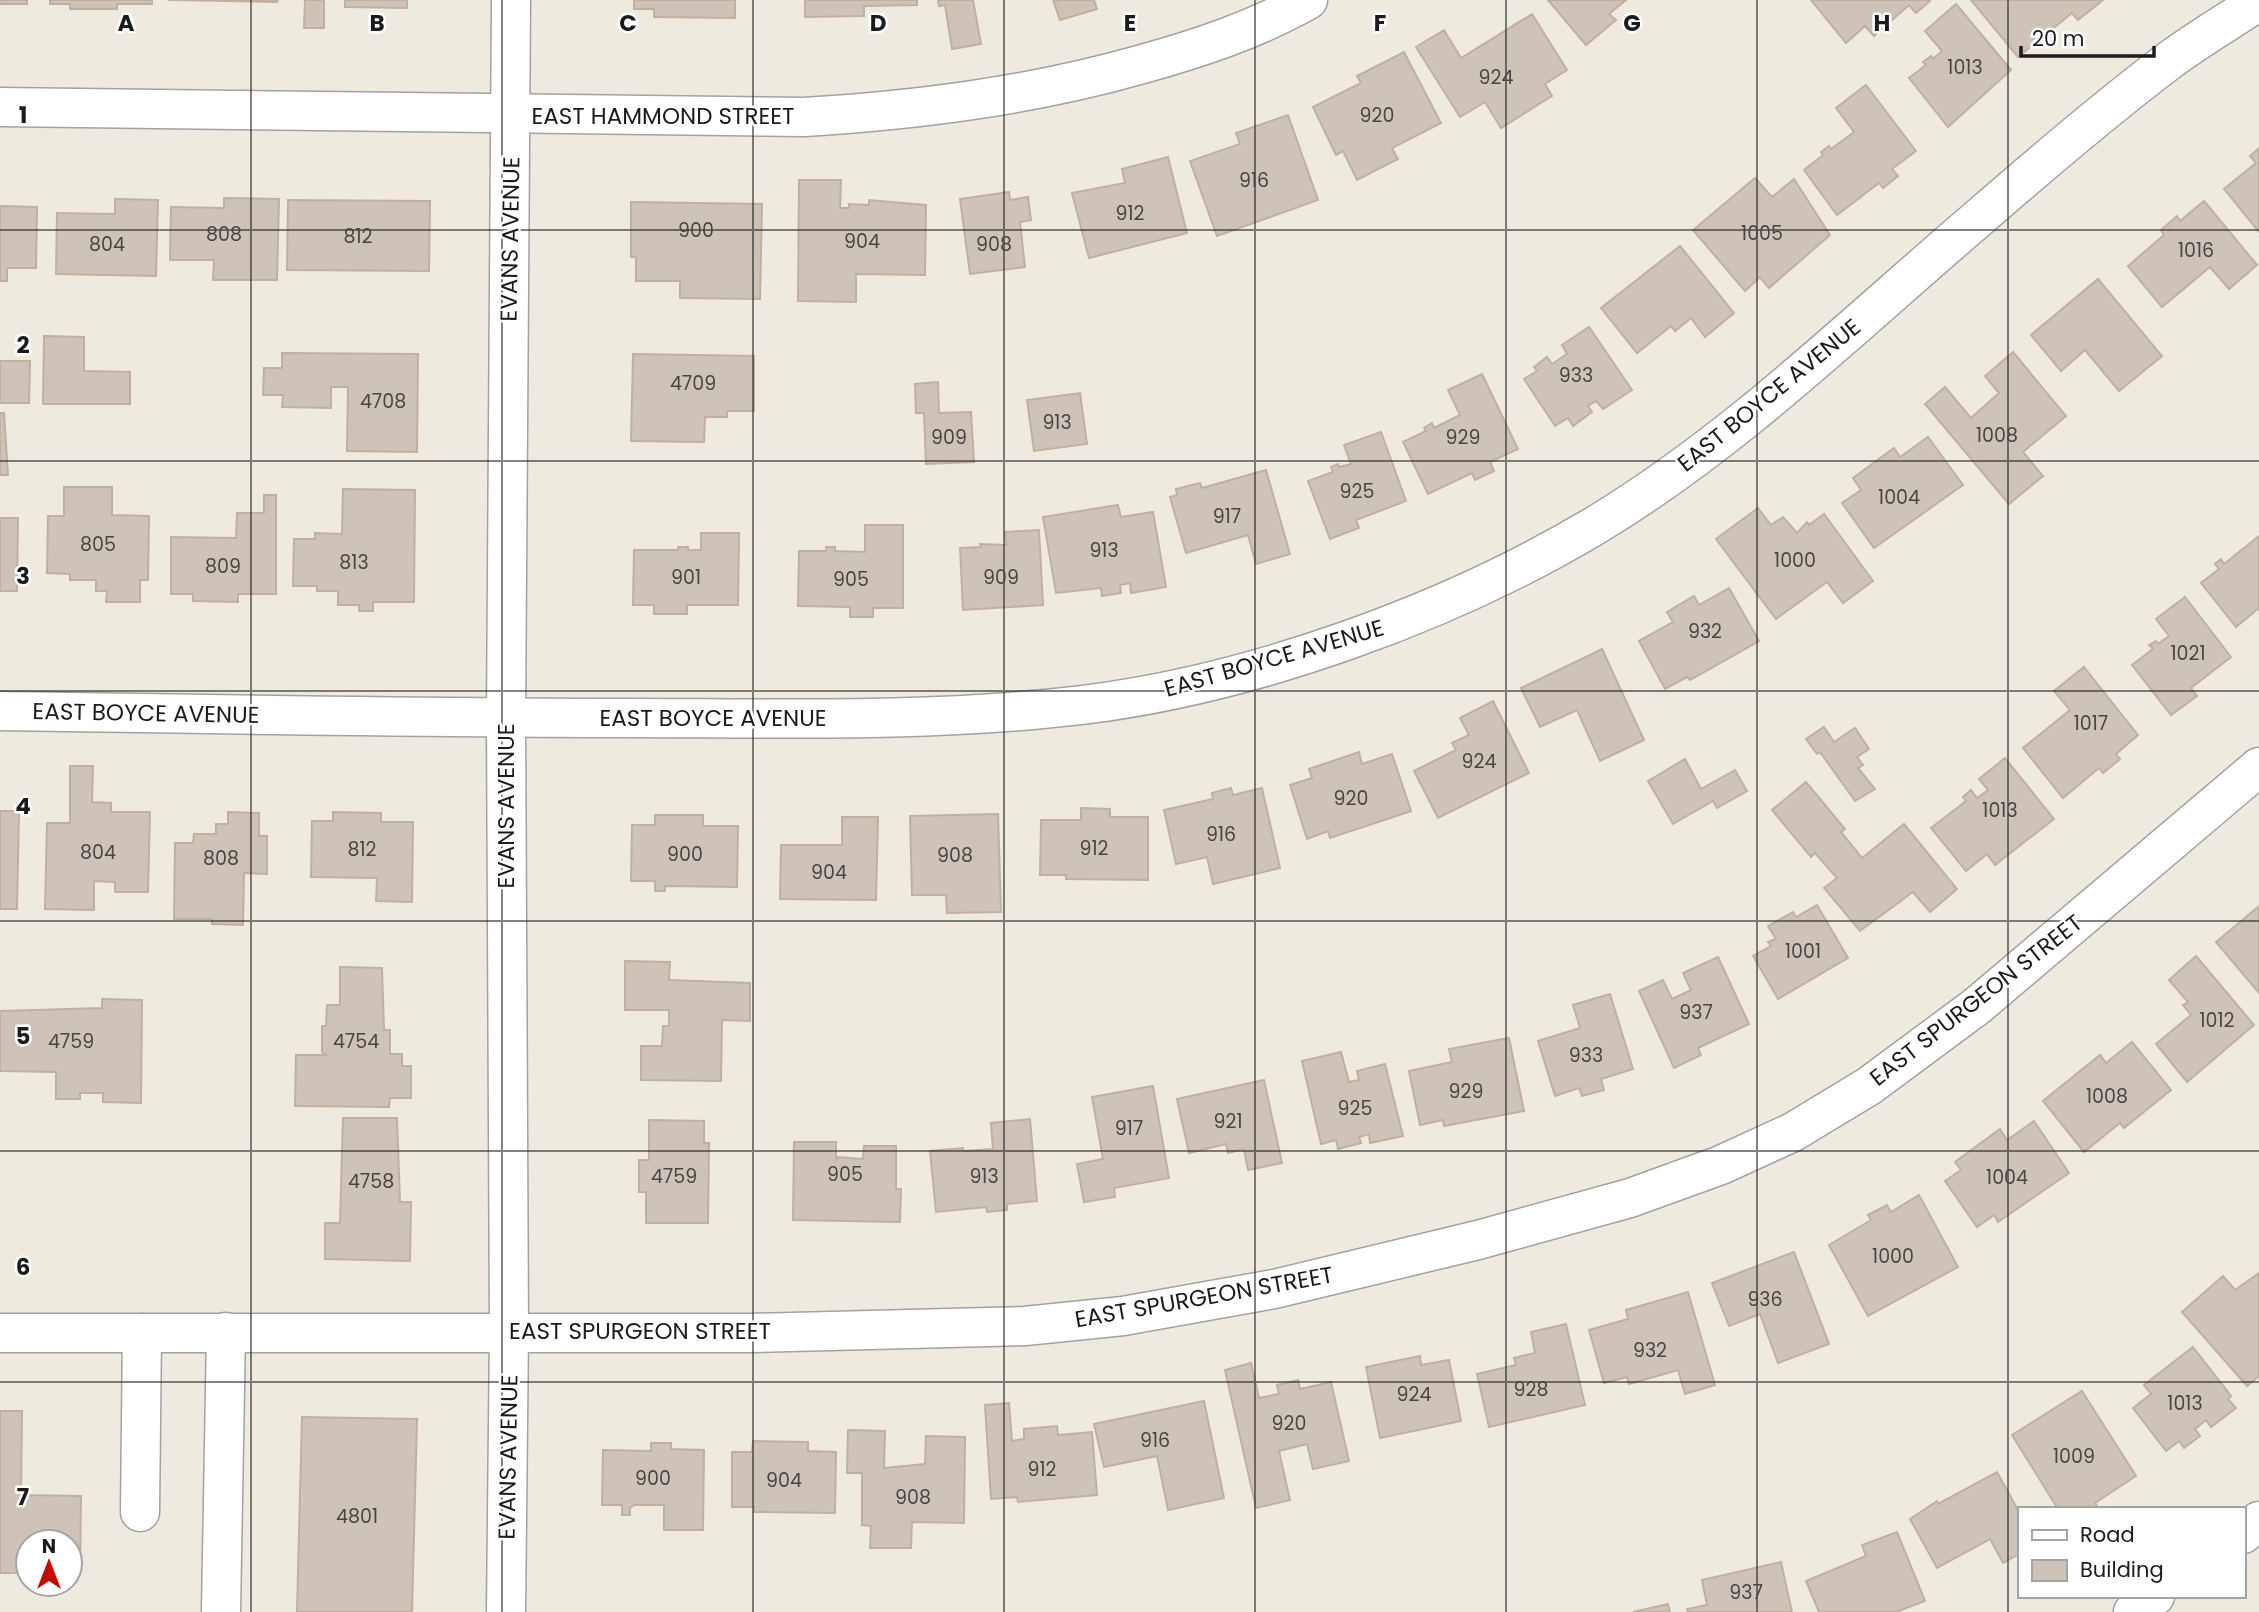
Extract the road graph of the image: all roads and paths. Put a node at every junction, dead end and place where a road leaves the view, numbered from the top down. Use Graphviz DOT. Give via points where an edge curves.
graph roads {
  1 [pos="512,0"];
  2 [pos="1308,0"];
  3 [pos="2259,1"];
  4 [pos="0,107"];
  5 [pos="512,115"];
  6 [pos="0,711"];
  7 [pos="506,718"];
  8 [pos="2259,767"];
  9 [pos="509,1331"];
  10 [pos="226,1332"];
  11 [pos="0,1333"];
  12 [pos="142,1333"];
  13 [pos="140,1513"];
  14 [pos="2259,1521"];
  15 [pos="2245,1532"];
  16 [pos="2152,1598"];
  17 [pos="221,1612"];
  18 [pos="506,1612"];
  19 [pos="2133,1612"];
  1 -- 5 [label="street, EVANS AVENUE"];
  2 -- 5 [label="street, EAST HAMMOND STREET" via="1202,48 1083,81 989,100 804,117"];
  3 -- 7 [label="street, EAST BOYCE AVENUE" via="2168,62 1974,221 1798,378 1668,477 1519,569 1405,619 1191,685 1086,704 992,713 790,718"];
  4 -- 5 [label="street, EAST HAMMOND STREET"];
  5 -- 7 [label="street, EVANS AVENUE"];
  6 -- 7 [label="street, EAST BOYCE AVENUE"];
  7 -- 9 [label="street, EVANS AVENUE"];
  8 -- 9 [label="street, EAST SPURGEON STREET" via="1977,1006 1869,1086 1793,1132 1721,1165 1630,1198 1312,1280 1123,1316 1025,1326"];
  9 -- 10 [label="street, EAST SPURGEON STREET"];
  9 -- 18 [label="street, EVANS AVENUE"];
  10 -- 12 [label="street, EAST SPURGEON STREET"];
  10 -- 17 [label="street"];
  11 -- 12 [label="street, EAST SPURGEON STREET"];
  12 -- 13 [label="street"];
  14 -- 15 [label="street"];
  16 -- 19 [label="street"];
}
